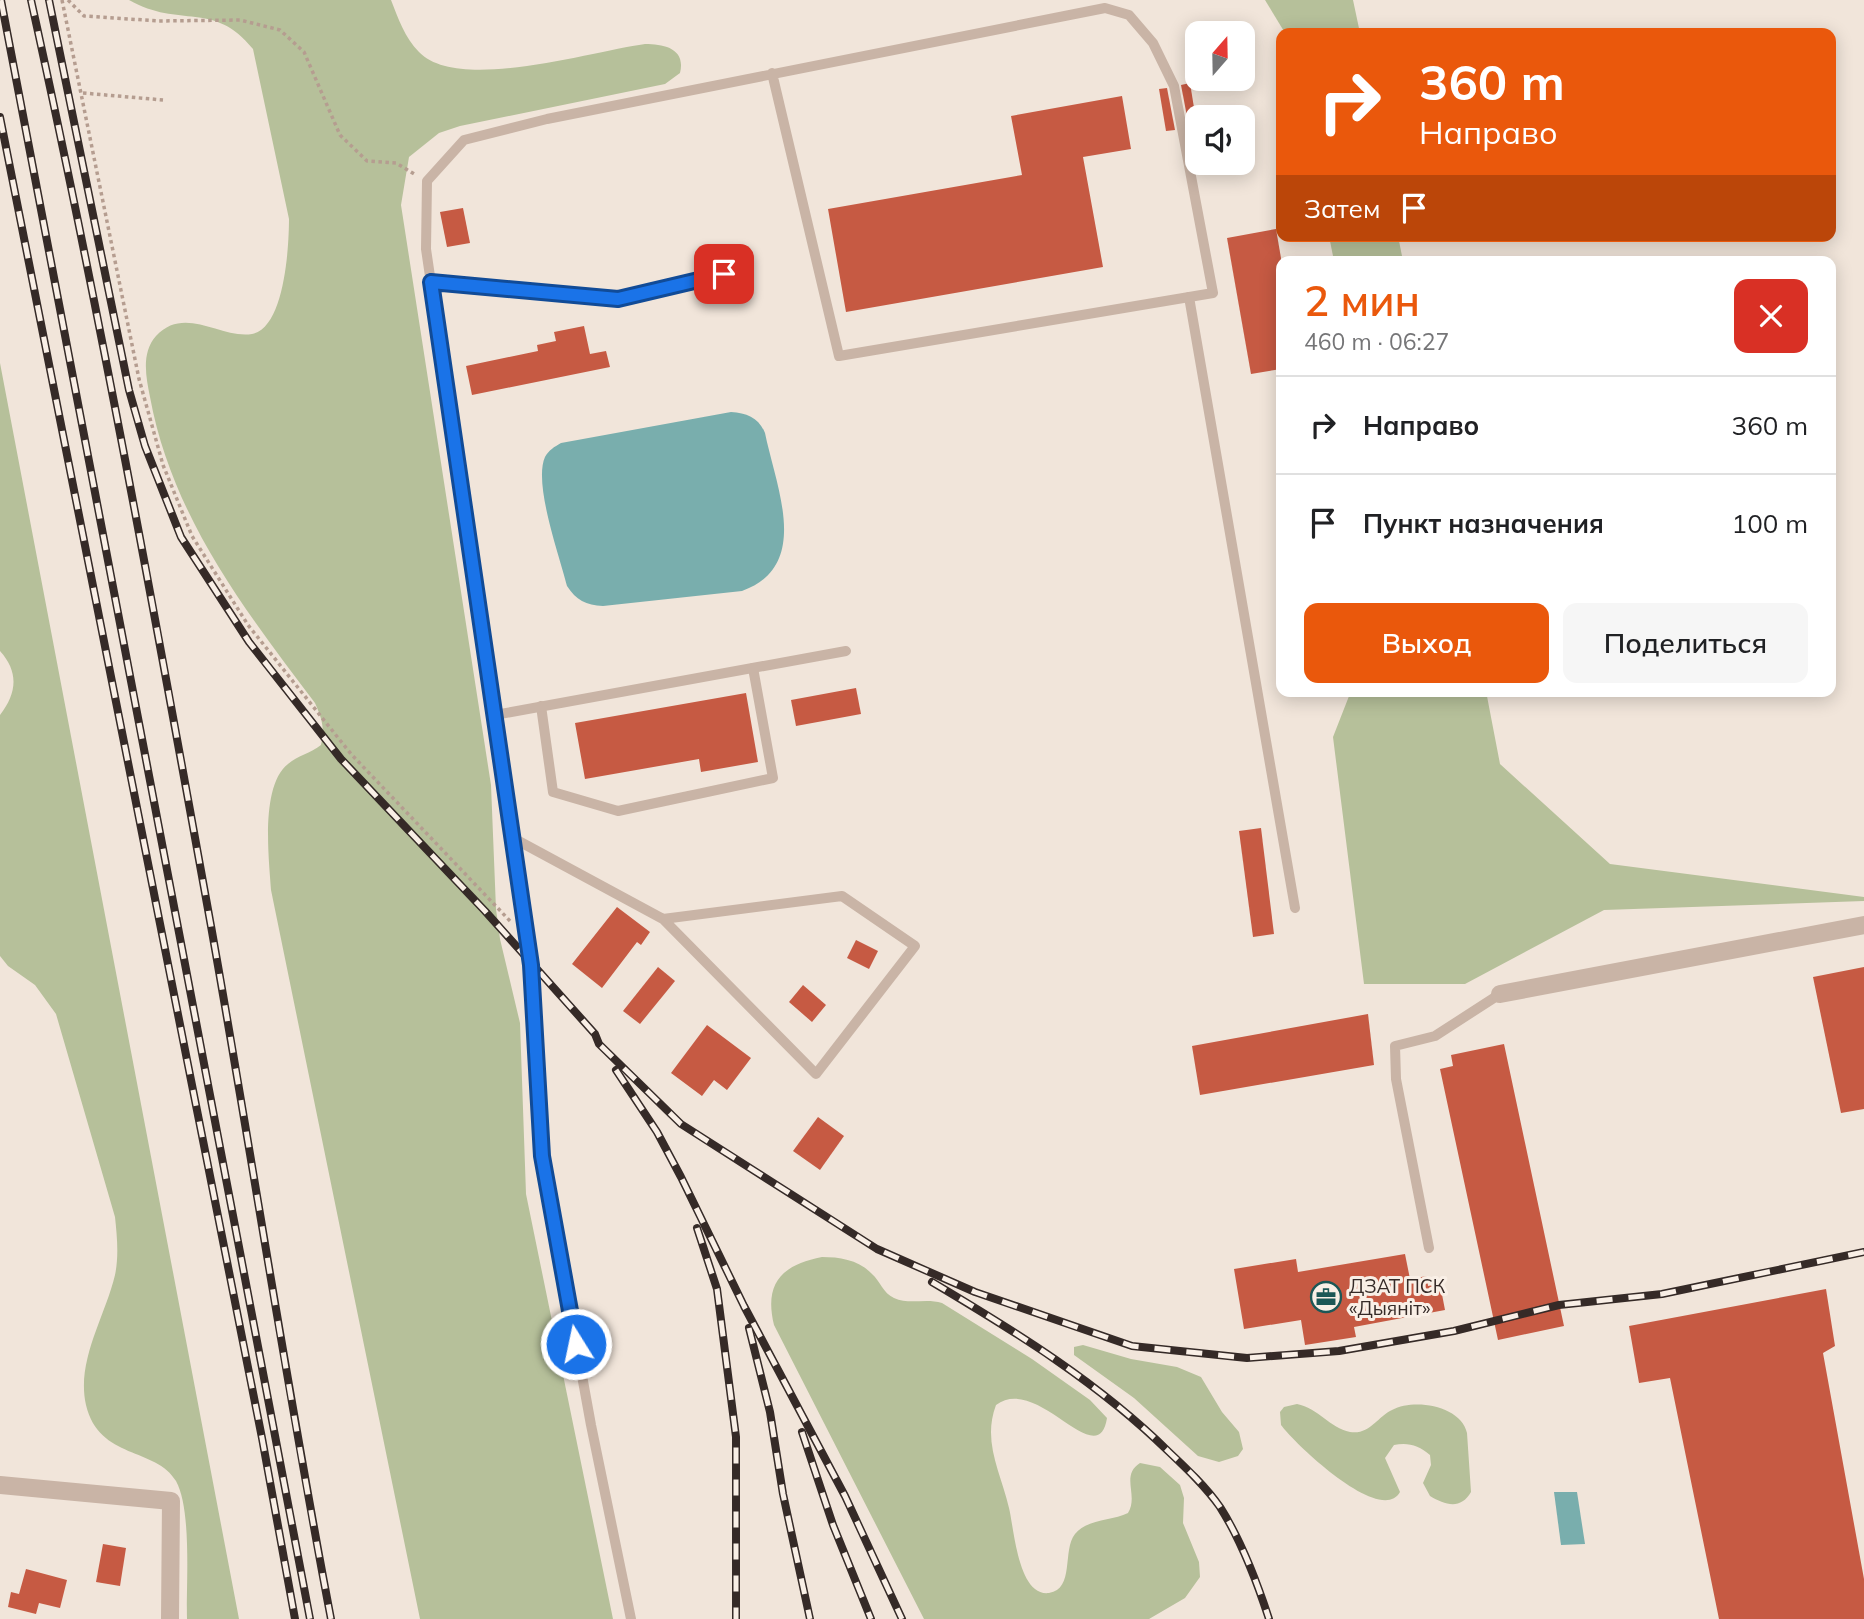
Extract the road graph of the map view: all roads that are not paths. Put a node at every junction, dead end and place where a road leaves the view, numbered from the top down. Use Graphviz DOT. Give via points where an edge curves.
graph roads {
  1 [pos="772,73"];
  2 [pos="724,274"];
  3 [pos="431,282"];
  4 [pos="1189,297"];
  5 [pos="846,651"];
  6 [pos="753,668"];
  7 [pos="541,706"];
  8 [pos="495,715"];
  9 [pos="513,838"];
  10 [pos="1295,908"];
  11 [pos="663,919"];
  12 [pos="1864,925"];
  13 [pos="1500,994"];
  14 [pos="1429,1248"];
  15 [pos="0,1485"];
  16 [pos="170,1619"];
  17 [pos="631,1619"];
  1 -- 3 [label="lane" via="464,140 427,181 426,249"];
  1 -- 4 [label="lane" via="839,356"];
  1 -- 4 [label="lane" via="1105,8 1129,15 1153,43 1174,86 1213,293"];
  2 -- 3 [label="lane" via="618,299"];
  3 -- 8 [label="lane"];
  4 -- 10 [label="lane"];
  5 -- 6 [label="lane"];
  6 -- 7 [label="lane"];
  6 -- 7 [label="lane" via="773,778 618,811 553,792"];
  7 -- 8 [label="lane"];
  8 -- 9 [label="lane"];
  9 -- 11 [label="lane"];
  9 -- 17 [label="lane" via="528,940 542,1156"];
  11 -- 11 [label="lane" via="816,1074 915,946 842,895"];
  12 -- 13 [label="street"];
  13 -- 14 [label="lane" via="1435,1037 1395,1046 1396,1079"];
  15 -- 16 [label="street" via="171,1502"];
}
